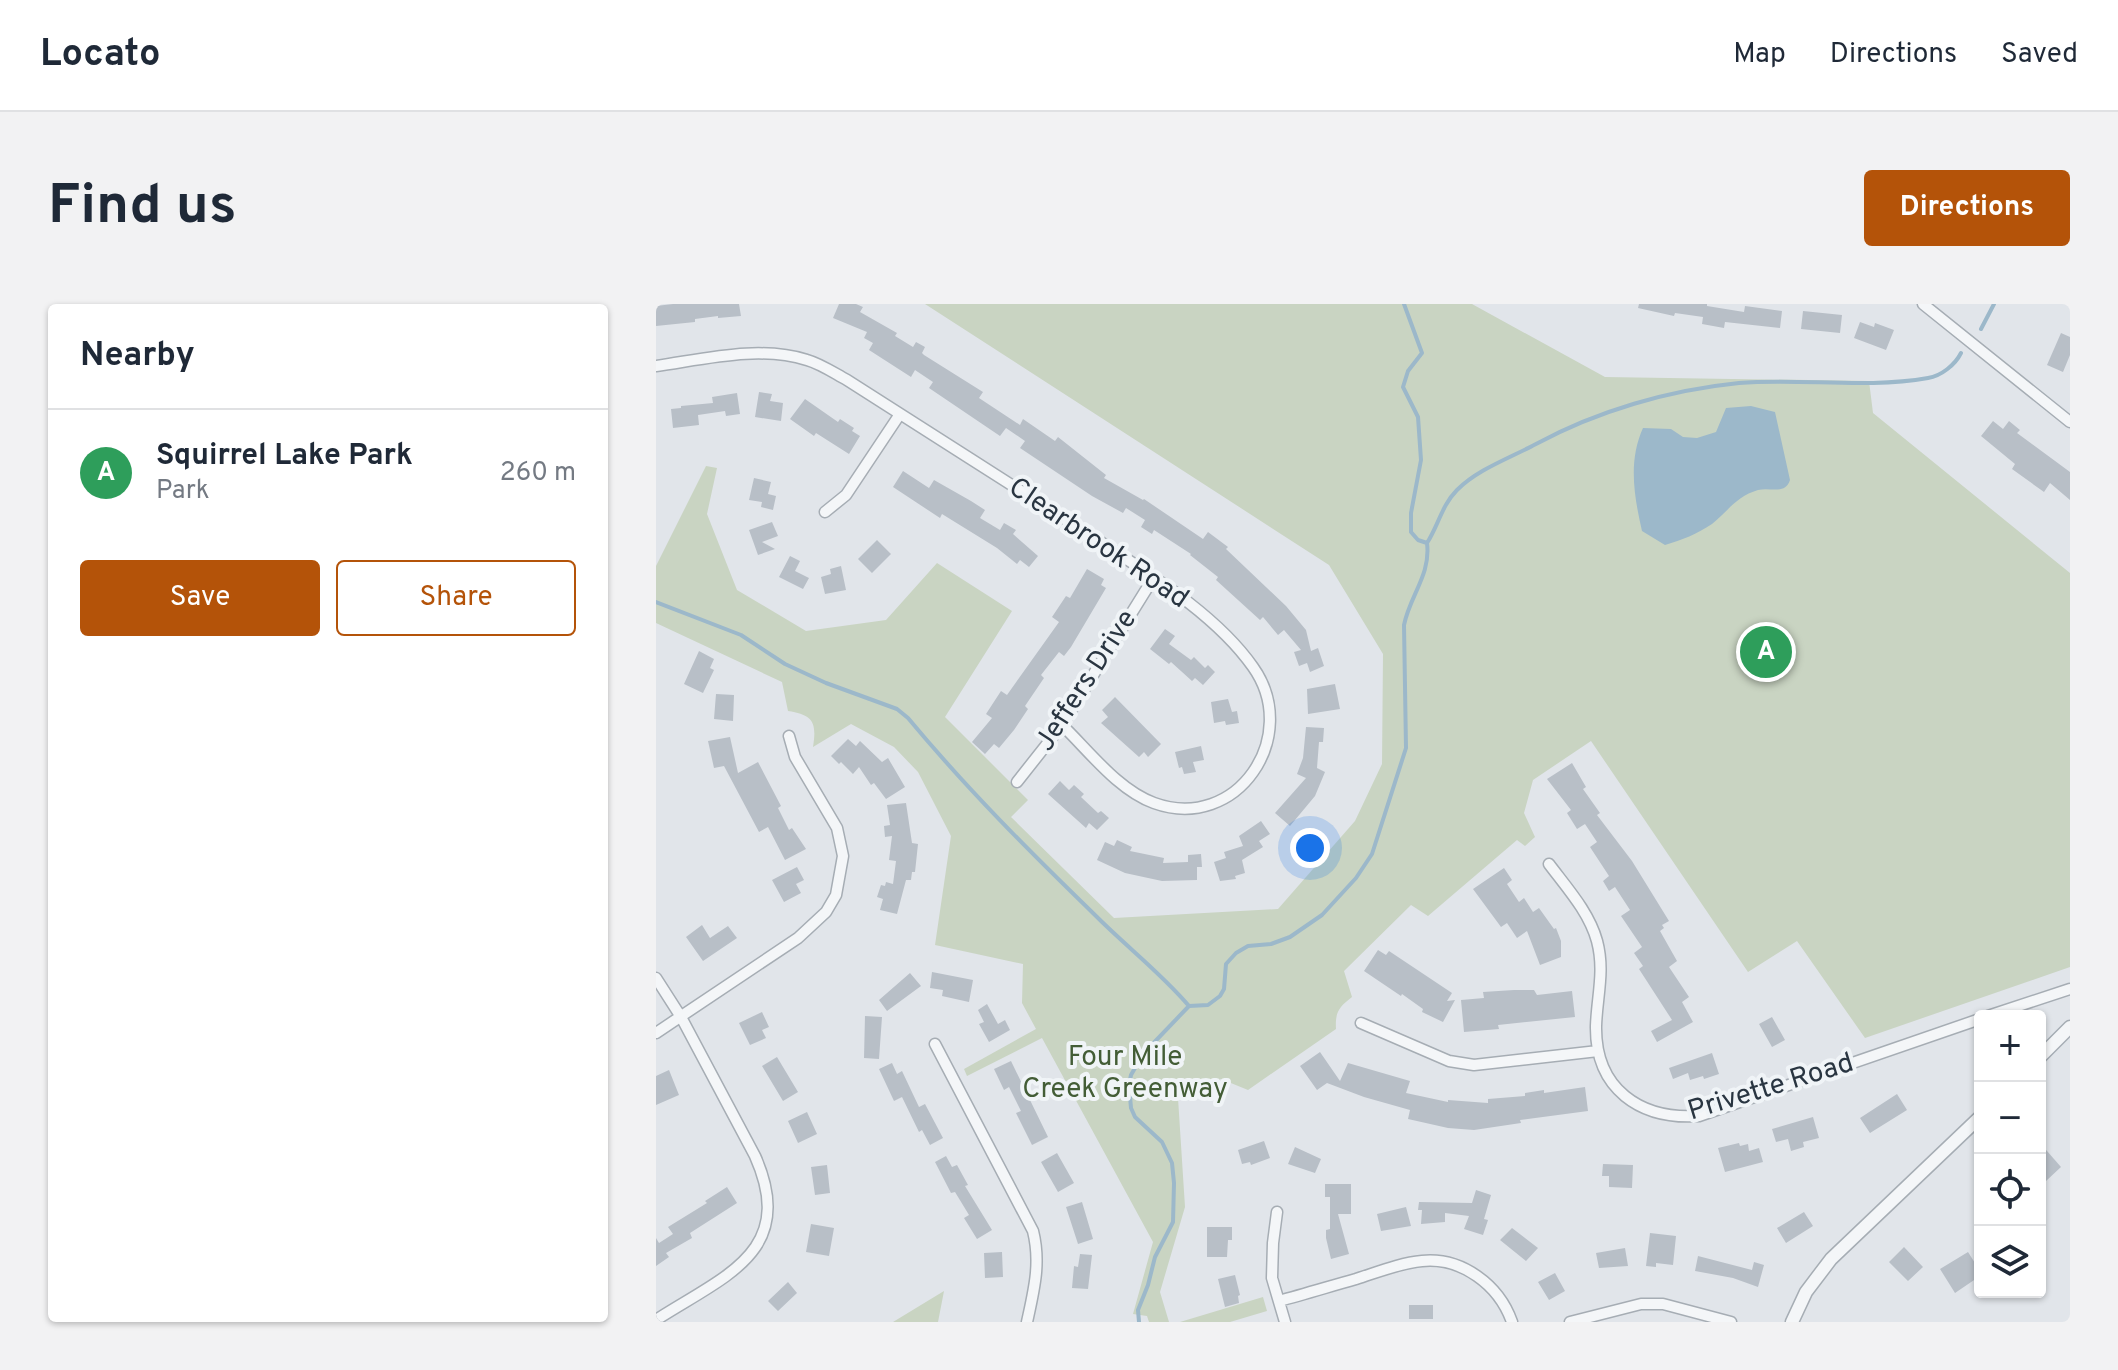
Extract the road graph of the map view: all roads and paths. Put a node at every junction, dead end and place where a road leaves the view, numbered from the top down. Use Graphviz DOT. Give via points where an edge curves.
graph roads {
  1 [pos="1923,304"];
  2 [pos="656,366"];
  3 [pos="900,414"];
  4 [pos="2070,422"];
  5 [pos="825,512"];
  6 [pos="1154,577"];
  7 [pos="1062,725"];
  8 [pos="789,736"];
  9 [pos="1017,782"];
  10 [pos="1549,864"];
  11 [pos="656,978"];
  12 [pos="2070,989"];
  13 [pos="2006,1010"];
  14 [pos="681,1017"];
  15 [pos="1974,1021"];
  16 [pos="1361,1023"];
  17 [pos="2070,1027"];
  18 [pos="656,1033"];
  19 [pos="935,1044"];
  20 [pos="1598,1051"];
  21 [pos="2046,1051"];
  22 [pos="1974,1123"];
  23 [pos="1277,1212"];
  24 [pos="1279,1301"];
  25 [pos="656,1320"];
  26 [pos="1027,1322"];
  27 [pos="1285,1322"];
  28 [pos="1512,1322"];
  29 [pos="1570,1322"];
  30 [pos="1731,1322"];
  31 [pos="1792,1322"];
  1 -- 4 [label="street"];
  2 -- 3 [label="street, Clearbrook Road" via="750,354 789,355 847,380"];
  3 -- 5 [label="street" via="846,495"];
  3 -- 6 [label="street, Clearbrook Road"];
  6 -- 7 [label="street, Jeffers Drive"];
  6 -- 7 [label="street, Clearbrook Road" via="1234,645 1265,688 1270,730 1258,767 1218,801 1165,806 1138,796"];
  7 -- 9 [label="street, Jeffers Drive"];
  8 -- 14 [label="street" via="795,757 837,828 843,856 836,895 815,925"];
  10 -- 20 [label="street, Privette Road" via="1588,917 1597,941 1602,965"];
  11 -- 14 [label="street"];
  12 -- 13 [label="street"];
  14 -- 18 [label="street"];
  14 -- 25 [label="street" via="755,1156 769,1194 769,1215 747,1259"];
  15 -- 20 [label="street, Privette Road" via="1688,1117 1647,1111 1620,1094"];
  16 -- 20 [label="street" via="1449,1061 1474,1065"];
  17 -- 21 [label="street"];
  19 -- 26 [label="street" via="1033,1231 1038,1274"];
  22 -- 31 [label="street" via="1831,1259"];
  23 -- 24 [label="street" via="1271,1266"];
  24 -- 27 [label="street"];
  24 -- 28 [label="street" via="1433,1261 1468,1270 1487,1283"];
  29 -- 30 [label="street" via="1626,1306 1663,1304"];
}
